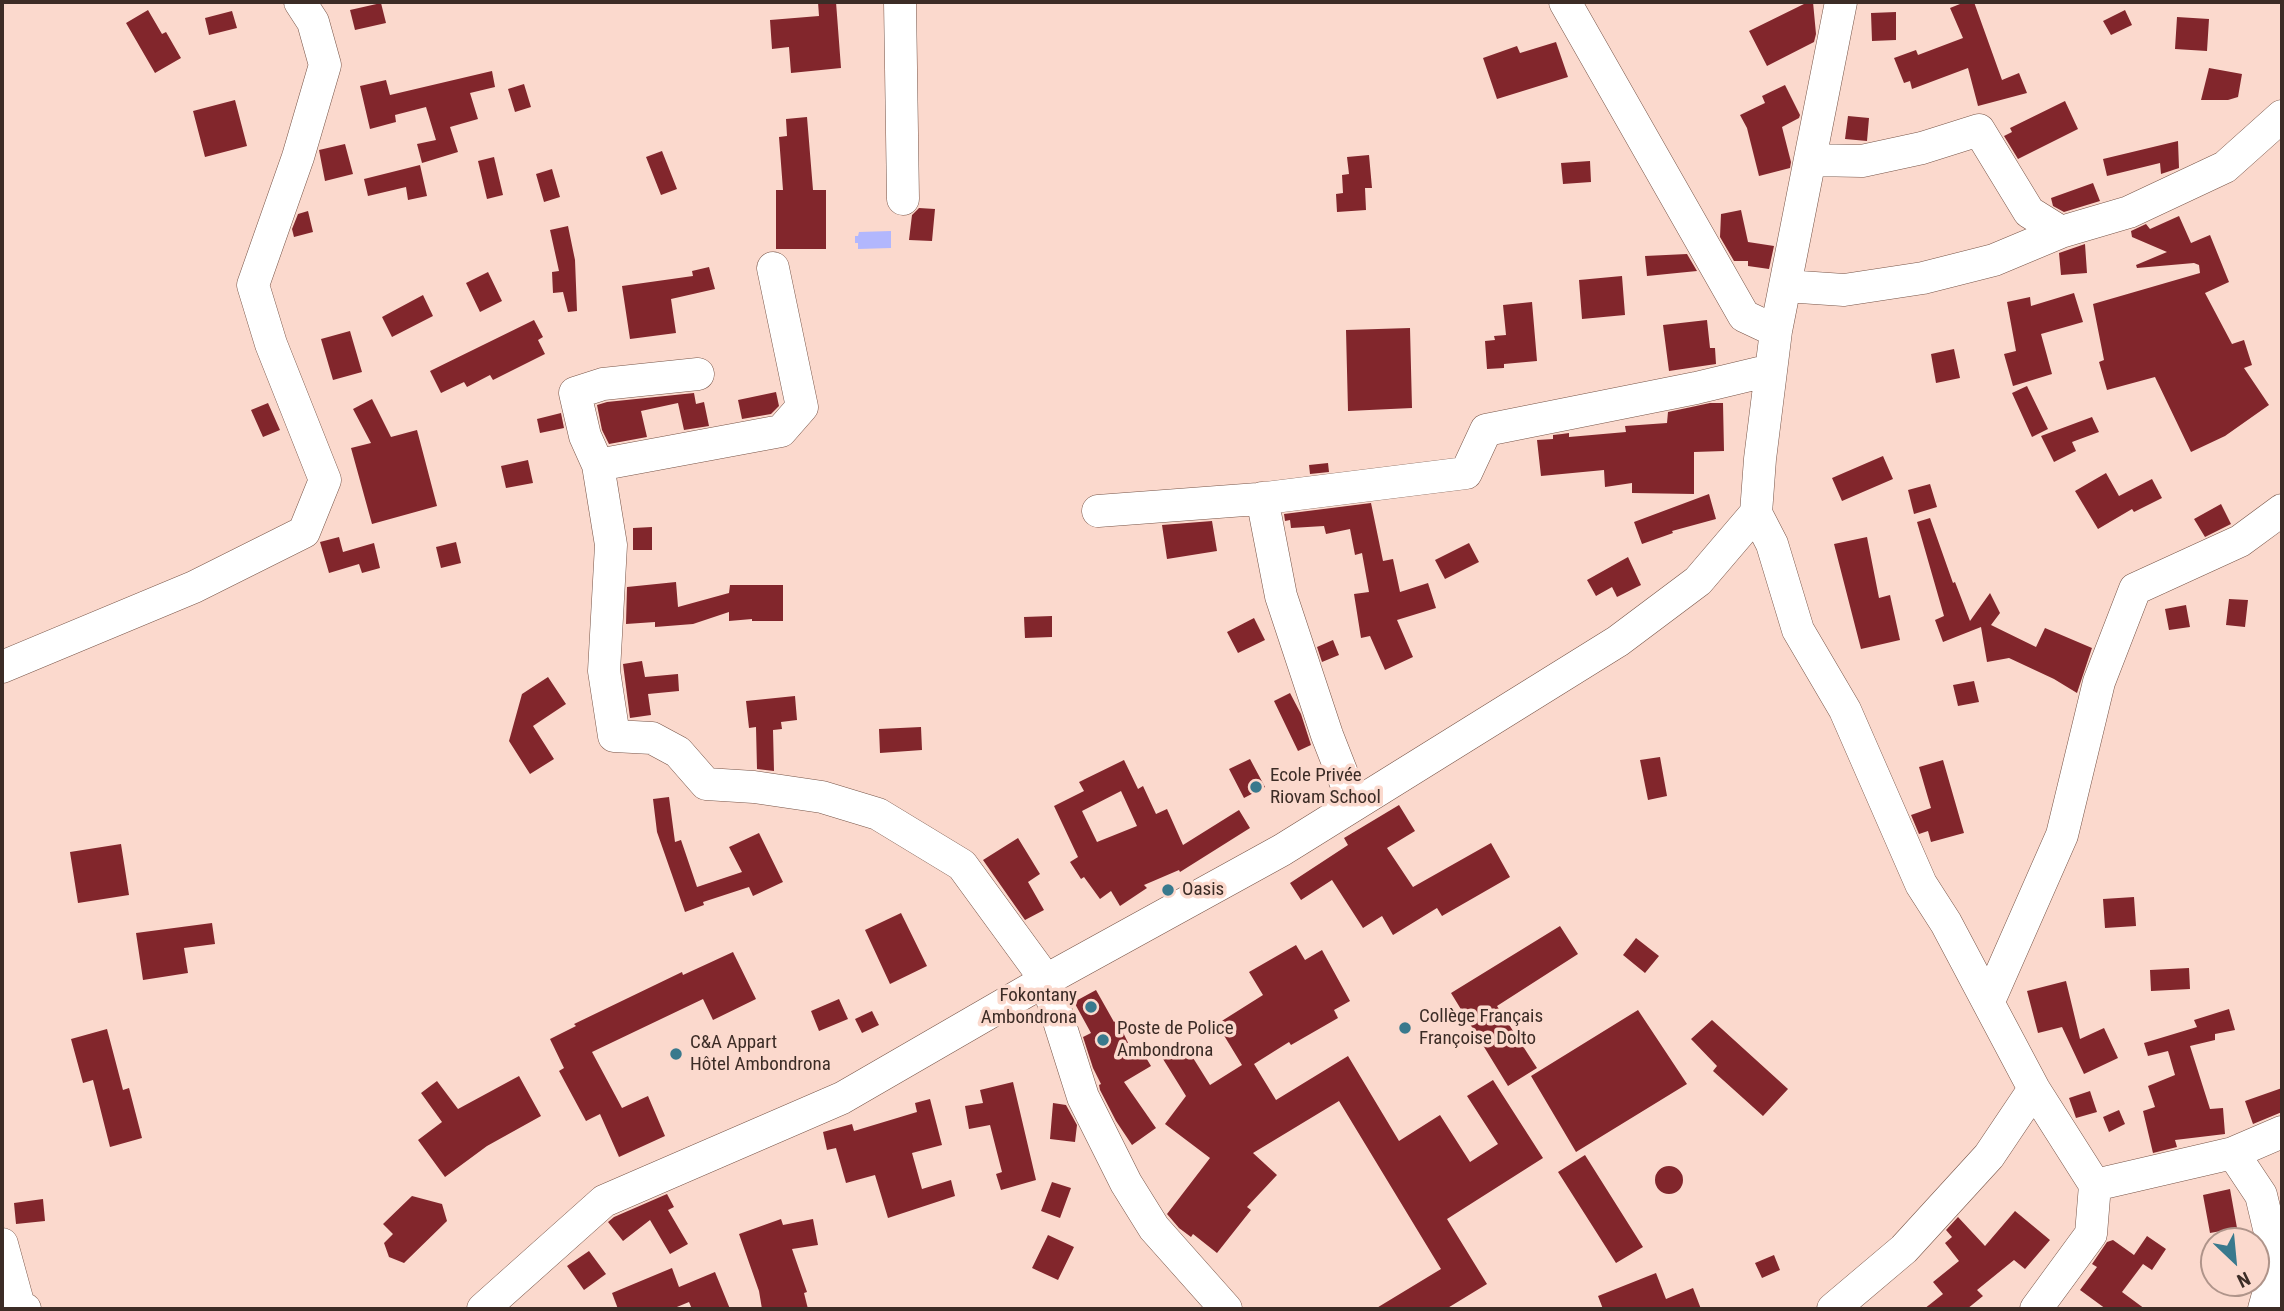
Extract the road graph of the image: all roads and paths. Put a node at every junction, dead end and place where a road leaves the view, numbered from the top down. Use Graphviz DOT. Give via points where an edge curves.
graph roads {
  1 [pos="300,2"];
  2 [pos="900,2"];
  3 [pos="1565,2"];
  4 [pos="1841,2"];
  5 [pos="2282,116"];
  6 [pos="1810,160"];
  7 [pos="903,199"];
  8 [pos="2061,232"];
  9 [pos="773,268"];
  10 [pos="1785,286"];
  11 [pos="1776,331"];
  12 [pos="1771,370"];
  13 [pos="698,374"];
  14 [pos="598,465"];
  15 [pos="1262,498"];
  16 [pos="2282,510"];
  17 [pos="1098,511"];
  18 [pos="1756,513"];
  19 [pos="2,667"];
  20 [pos="1354,804"];
  21 [pos="1046,979"];
  22 [pos="1989,1001"];
  23 [pos="2034,1089"];
  24 [pos="2282,1132"];
  25 [pos="2233,1153"];
  26 [pos="2095,1185"];
  27 [pos="2,1244"];
  28 [pos="25,1309"];
  29 [pos="483,1309"];
  30 [pos="1226,1309"];
  31 [pos="1833,1309"];
  32 [pos="2036,1309"];
  33 [pos="2264,1309"];
  1 -- 19 [label="street" via="313,22 325,65 253,285 271,344 325,480 304,532 194,587"];
  2 -- 7 [label="street"];
  3 -- 11 [label="street" via="1744,316"];
  4 -- 6 [label="street"];
  5 -- 8 [label="street" via="2225,167 2129,212"];
  6 -- 8 [label="street" via="1863,161 1979,130 2029,212"];
  6 -- 10 [label="street"];
  8 -- 10 [label="street" via="1994,260 1923,278 1844,290"];
  9 -- 14 [label="street" via="802,407 795,415 781,430"];
  10 -- 11 [label="street"];
  11 -- 12 [label="street"];
  12 -- 15 [label="street" via="1486,430 1466,473"];
  12 -- 18 [label="street"];
  13 -- 14 [label="street" via="603,384 575,393 585,436"];
  14 -- 21 [label="street" via="611,545 604,671 614,736 652,738 678,752 706,784 822,797 878,814 962,865"];
  15 -- 17 [label="street"];
  15 -- 20 [label="street" via="1281,596"];
  16 -- 22 [label="street" via="2240,541 2135,589 2099,682 2062,835"];
  18 -- 20 [label="street" via="1698,580 1618,641"];
  18 -- 22 [label="street" via="1772,544 1798,630 1845,710 1921,884"];
  20 -- 21 [label="street" via="1282,850"];
  21 -- 29 [label="street" via="842,1098 604,1201"];
  21 -- 30 [label="street" via="1083,1097 1126,1183 1154,1228"];
  22 -- 23 [label="street"];
  23 -- 26 [label="street"];
  23 -- 31 [label="street" via="1981,1165 1904,1249"];
  24 -- 25 [label="street"];
  25 -- 26 [label="street"];
  25 -- 33 [label="street" via="2261,1195 2277,1262"];
  26 -- 32 [label="street" via="2091,1234"];
  27 -- 28 [label="street" via="19,1306"];
}
